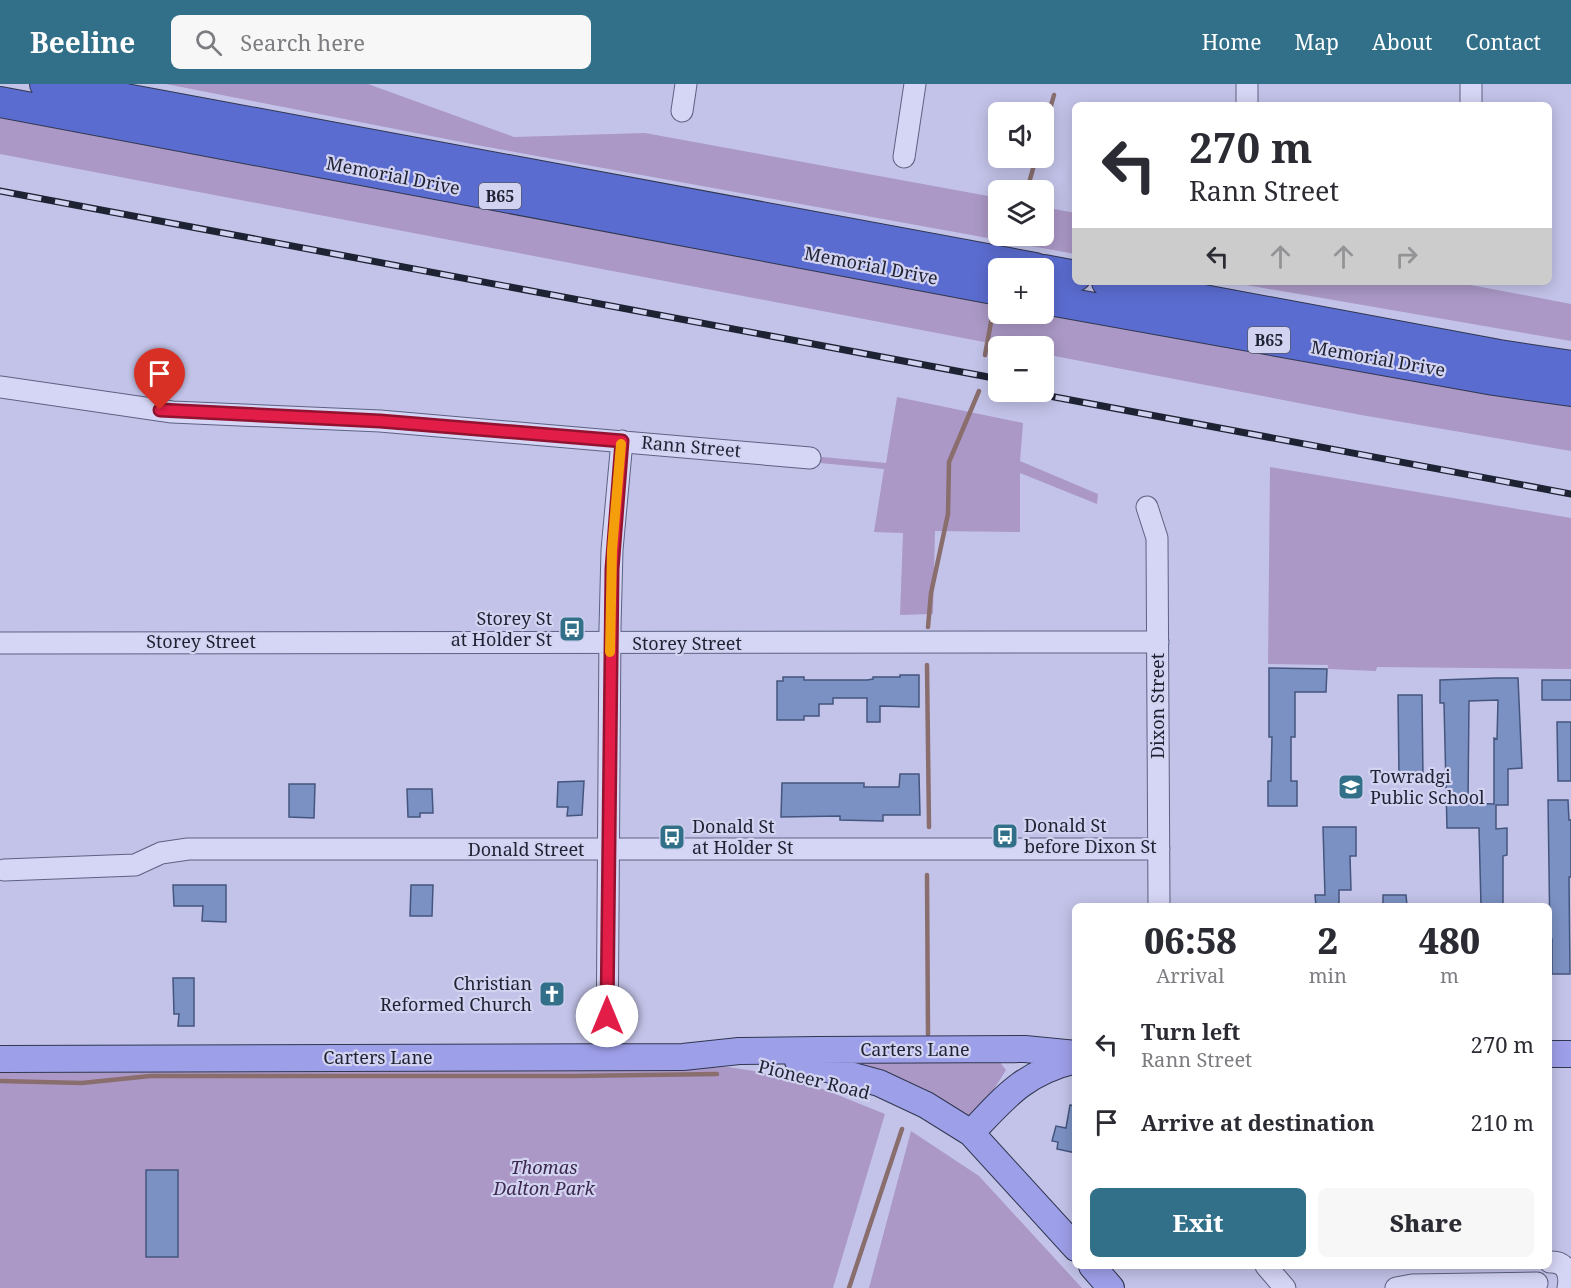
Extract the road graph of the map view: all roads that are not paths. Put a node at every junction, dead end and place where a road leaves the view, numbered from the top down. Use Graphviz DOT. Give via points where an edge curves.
graph roads {
  1 [pos="45,84"];
  2 [pos="686,84"];
  3 [pos="915,84"];
  4 [pos="1247,84"];
  5 [pos="1471,84"];
  6 [pos="0,102"];
  7 [pos="1247,102"];
  8 [pos="1471,102"];
  9 [pos="682,111"];
  10 [pos="904,157"];
  11 [pos="988,259"];
  12 [pos="1054,272"];
  13 [pos="1072,275"];
  14 [pos="1123,285"];
  15 [pos="988,288"];
  16 [pos="1054,301"];
  17 [pos="1571,366"];
  18 [pos="0,387"];
  19 [pos="1571,391"];
  20 [pos="622,441"];
  21 [pos="810,458"];
  22 [pos="1146,507"];
  23 [pos="1158,642"];
  24 [pos="0,643"];
  25 [pos="610,644"];
  26 [pos="1159,849"];
  27 [pos="608,850"];
  28 [pos="4,870"];
  29 [pos="1159,903"];
  30 [pos="998,1050"];
  31 [pos="755,1051"];
  32 [pos="1072,1053"];
  33 [pos="1552,1054"];
  34 [pos="1571,1054"];
  35 [pos="606,1057"];
  36 [pos="683,1057"];
  37 [pos="0,1059"];
  38 [pos="1072,1061"];
  39 [pos="811,1064"];
  40 [pos="1014,1088"];
  41 [pos="971,1133"];
  42 [pos="1072,1244"];
  43 [pos="1095,1269"];
  44 [pos="1269,1269"];
  45 [pos="1539,1279"];
  46 [pos="1112,1288"];
  47 [pos="1285,1288"];
  48 [pos="1396,1288"];
  1 -- 11 [label="highway, Memorial Drive / B65"];
  2 -- 9 [label="street"];
  3 -- 10 [label="street"];
  4 -- 7 [label="street"];
  5 -- 8 [label="street"];
  6 -- 15 [label="highway, Memorial Drive / B65"];
  12 -- 13 [label="highway"];
  14 -- 17 [label="highway, Memorial Drive / B65"];
  16 -- 19 [label="highway, Memorial Drive / B65"];
  18 -- 20 [label="street, Rann Street" via="172,412 380,421"];
  20 -- 21 [label="street, Rann Street"];
  20 -- 25 [label="street" via="612,550"];
  22 -- 23 [label="street, Dixon Street" via="1157,538"];
  23 -- 25 [label="street, Storey Street"];
  23 -- 26 [label="street, Dixon Street"];
  24 -- 25 [label="street, Storey Street"];
  25 -- 27 [label="street"];
  26 -- 27 [label="street, Donald Street"];
  26 -- 29 [label="street, Dixon Street"];
  27 -- 28 [label="street, Donald Street" via="188,849 161,853 135,866"];
  27 -- 35 [label="street"];
  30 -- 31 [label="main road, Carters Lane"];
  30 -- 32 [label="main road, Carters Lane"];
  30 -- 40 [label="main road" via="1011,1059"];
  31 -- 36 [label="main road, Carters Lane"];
  31 -- 39 [label="main road, Carters Lane"];
  33 -- 34 [label="main road"];
  35 -- 36 [label="main road, Carters Lane"];
  35 -- 37 [label="main road, Carters Lane"];
  36 -- 41 [label="main road, Pioneer Road" via="814,1076 878,1096 948,1132"];
  38 -- 40 [label="main road" via="1047,1068"];
  39 -- 41 [label="main road, Pioneer Road" via="903,1093"];
  40 -- 41 [label="main road"];
  41 -- 42 [label="main road, Pioneer Road"];
  43 -- 46 [label="main road"];
  44 -- 47 [label="street"];
  45 -- 48 [label="street"];
}
